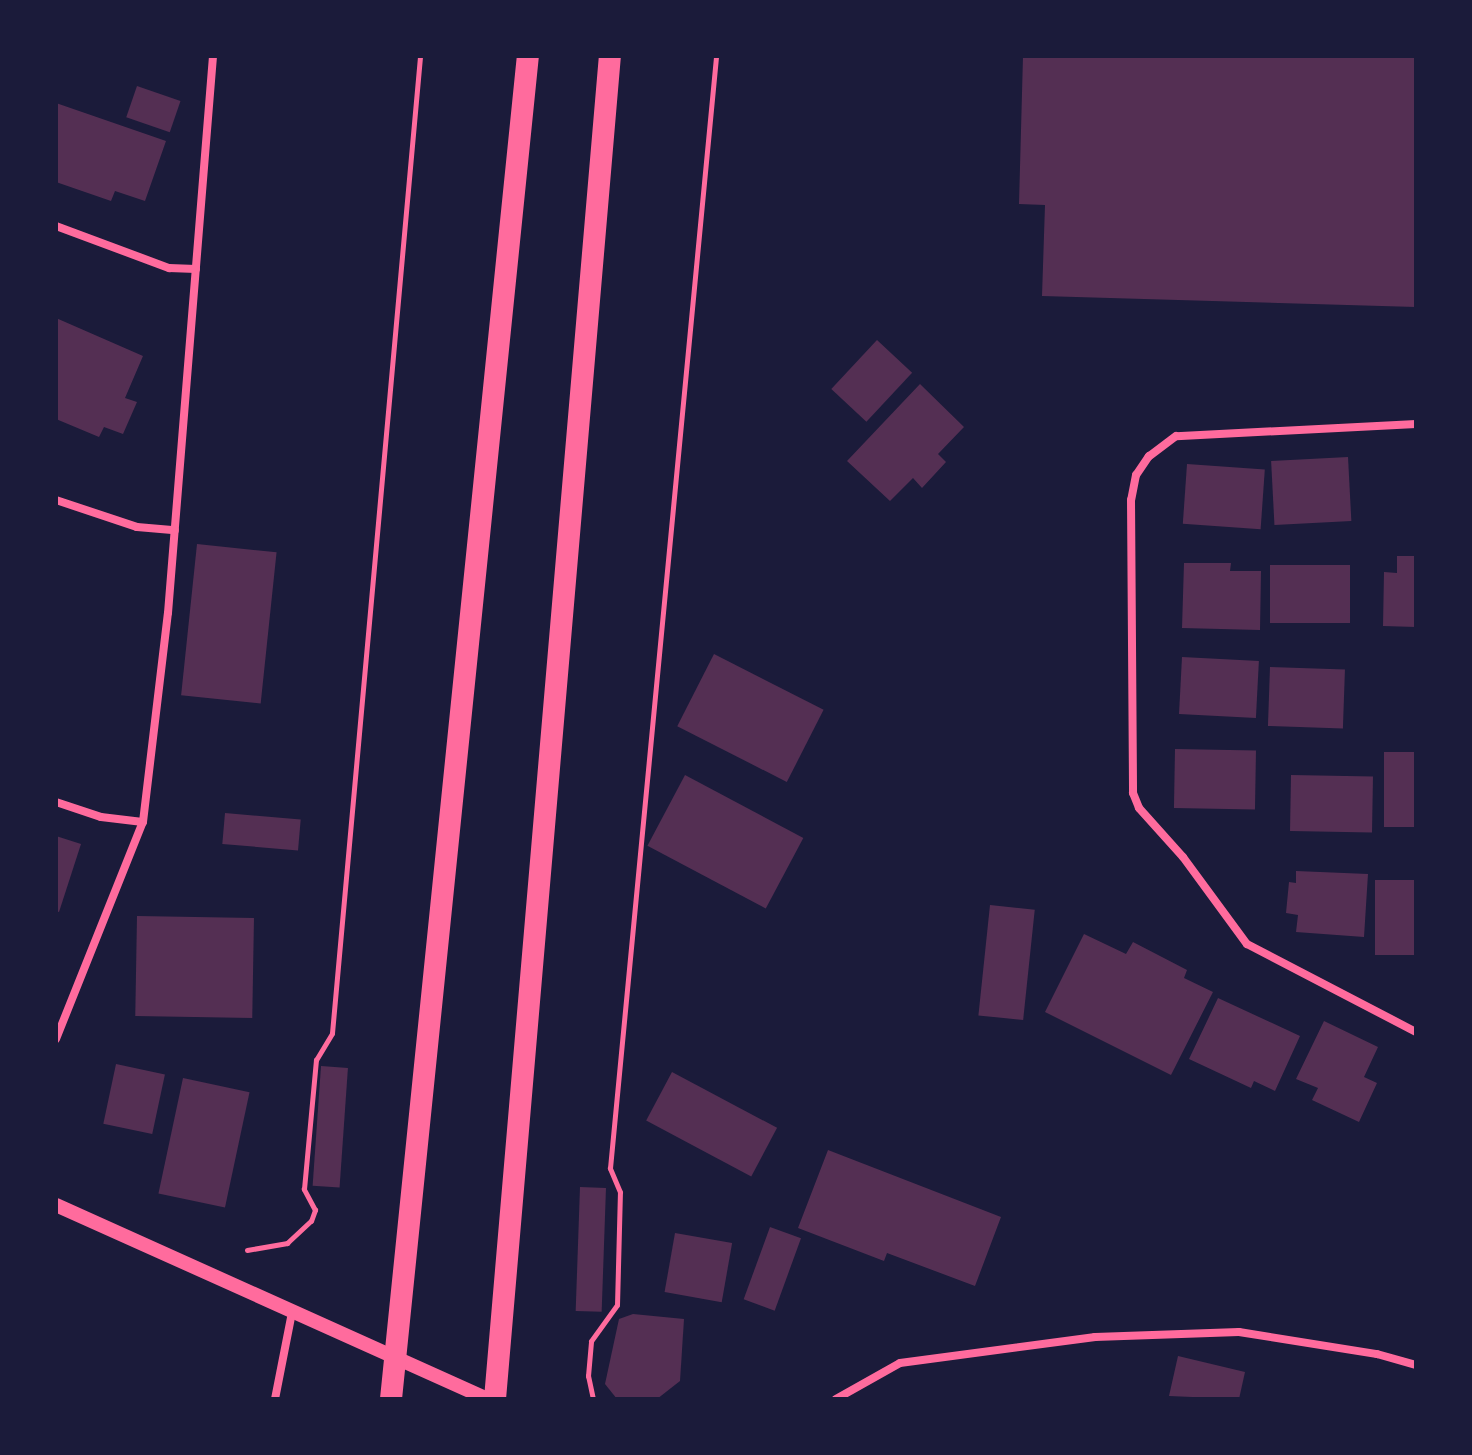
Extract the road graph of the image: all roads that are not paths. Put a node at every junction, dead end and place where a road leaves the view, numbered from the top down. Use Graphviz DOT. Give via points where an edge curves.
graph roads {
  1 [pos="213,56"];
  2 [pos="528,56"];
  3 [pos="610,56"];
  4 [pos="56,226"];
  5 [pos="196,269"];
  6 [pos="1416,424"];
  7 [pos="56,500"];
  8 [pos="175,530"];
  9 [pos="56,802"];
  10 [pos="143,822"];
  11 [pos="1416,1032"];
  12 [pos="56,1039"];
  13 [pos="56,1205"];
  14 [pos="292,1312"];
  15 [pos="395,1359"];
  16 [pos="1416,1365"];
  17 [pos="275,1399"];
  18 [pos="382,1399"];
  19 [pos="391,1399"];
  20 [pos="488,1399"];
  21 [pos="495,1399"];
  22 [pos="836,1399"];
  1 -- 5 [label="street"];
  2 -- 15 [label="highway"];
  3 -- 21 [label="highway"];
  4 -- 5 [label="street" via="169,268"];
  5 -- 8 [label="street"];
  6 -- 11 [label="street" via="1176,436 1149,456 1136,475 1131,500 1133,793 1139,808 1247,944 1278,965"];
  7 -- 8 [label="street" via="137,527"];
  8 -- 10 [label="street"];
  9 -- 10 [label="street" via="101,817"];
  10 -- 12 [label="street"];
  13 -- 14 [label="street"];
  14 -- 15 [label="street"];
  14 -- 17 [label="street"];
  15 -- 18 [label="highway"];
  15 -- 19 [label="highway"];
  15 -- 20 [label="street"];
  16 -- 22 [label="street" via="1239,1332 1095,1337 900,1363"];
}
